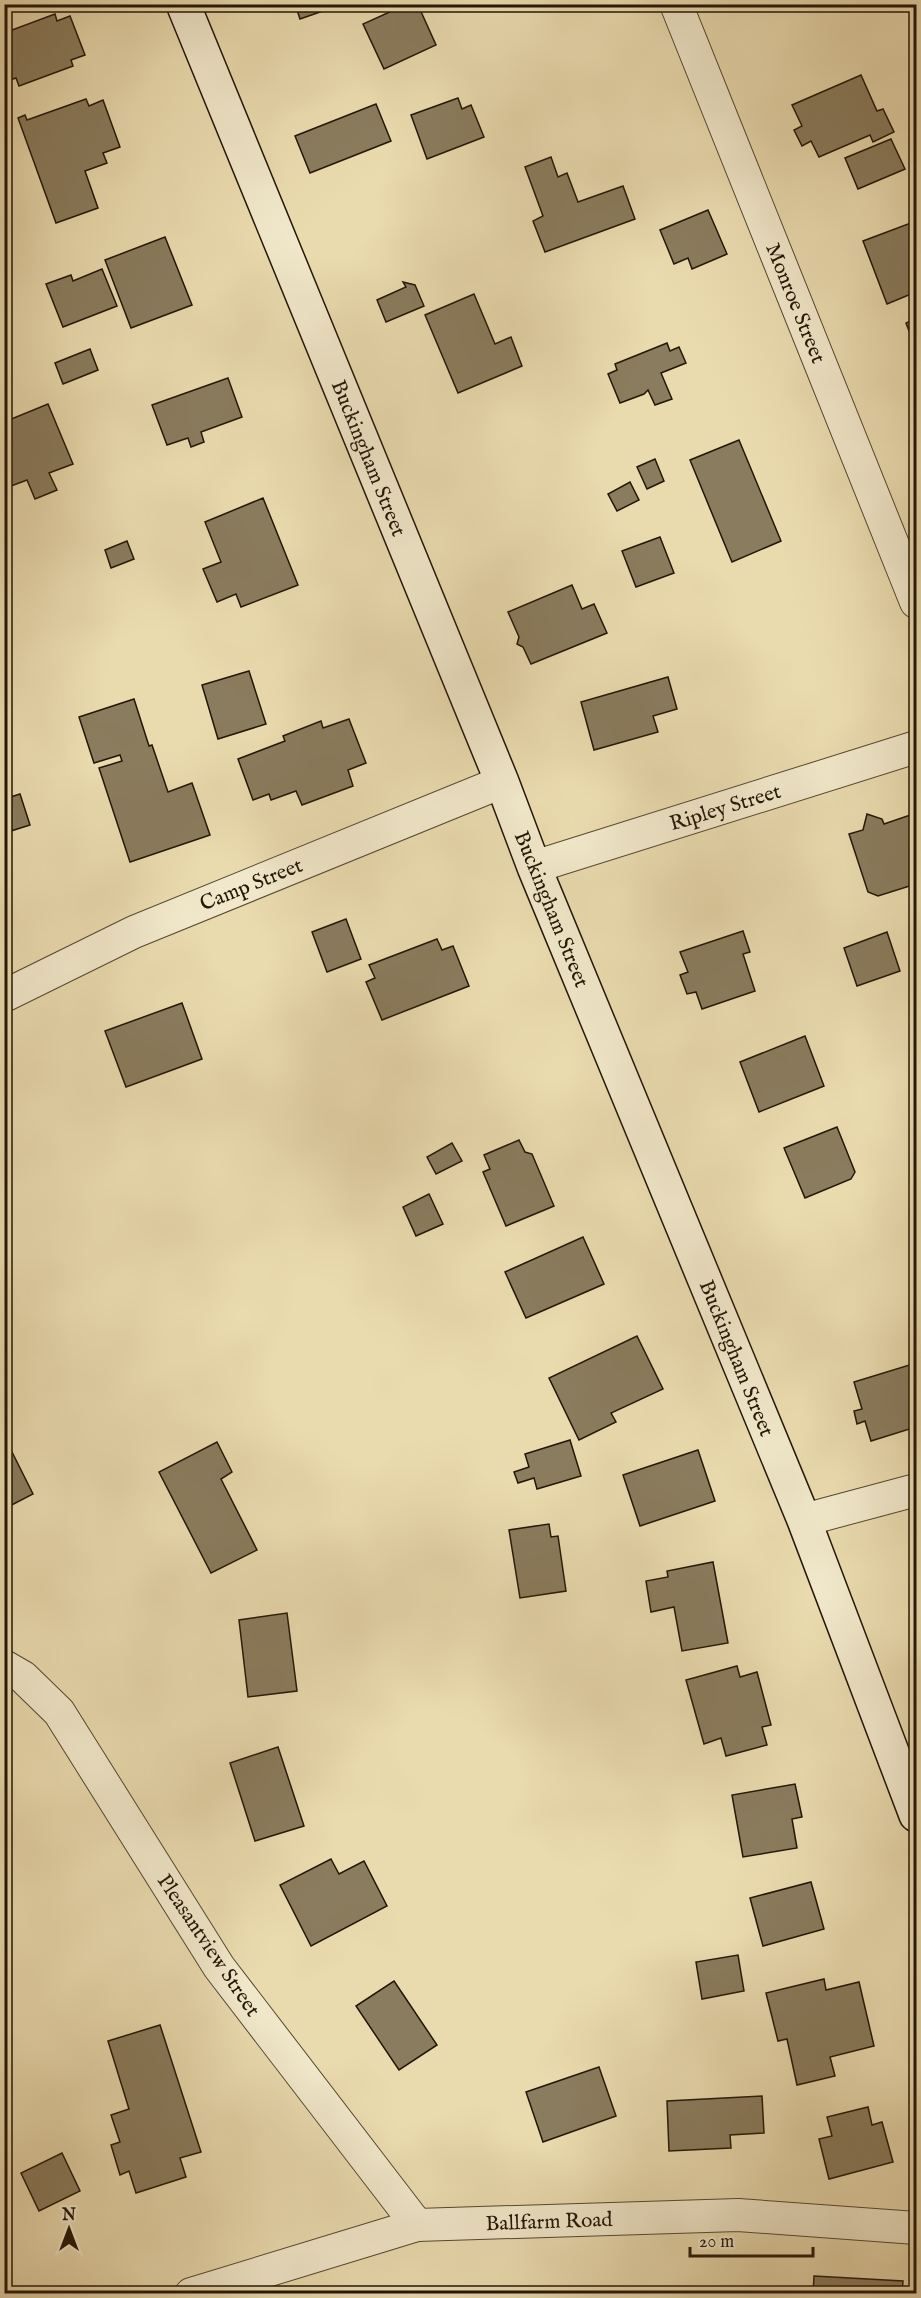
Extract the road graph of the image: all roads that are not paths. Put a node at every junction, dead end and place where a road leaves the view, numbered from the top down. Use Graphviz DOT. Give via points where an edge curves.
graph roads {
  1 [pos="183,4"];
  2 [pos="676,4"];
  3 [pos="916,602"];
  4 [pos="916,747"];
  5 [pos="502,782"];
  6 [pos="534,867"];
  7 [pos="4,996"];
  8 [pos="916,1490"];
  9 [pos="804,1520"];
  10 [pos="4,1666"];
  11 [pos="916,1815"];
  12 [pos="417,2225"];
  13 [pos="916,2228"];
  14 [pos="191,2294"];
  1 -- 5 [label="main road, Buckingham Street"];
  2 -- 3 [label="street, Monroe Street"];
  4 -- 6 [label="street, Ripley Street"];
  5 -- 6 [label="main road, Buckingham Street"];
  5 -- 7 [label="street, Camp Street" via="134,932"];
  6 -- 9 [label="main road, Buckingham Street"];
  8 -- 9 [label="street"];
  9 -- 11 [label="main road, Buckingham Street"];
  10 -- 12 [label="street, Pleasantview Street" via="23,1677 59,1712 219,1967"];
  12 -- 13 [label="street, Ballfarm Road" via="738,2215"];
  12 -- 14 [label="street, Ballfarm Road"];
}
